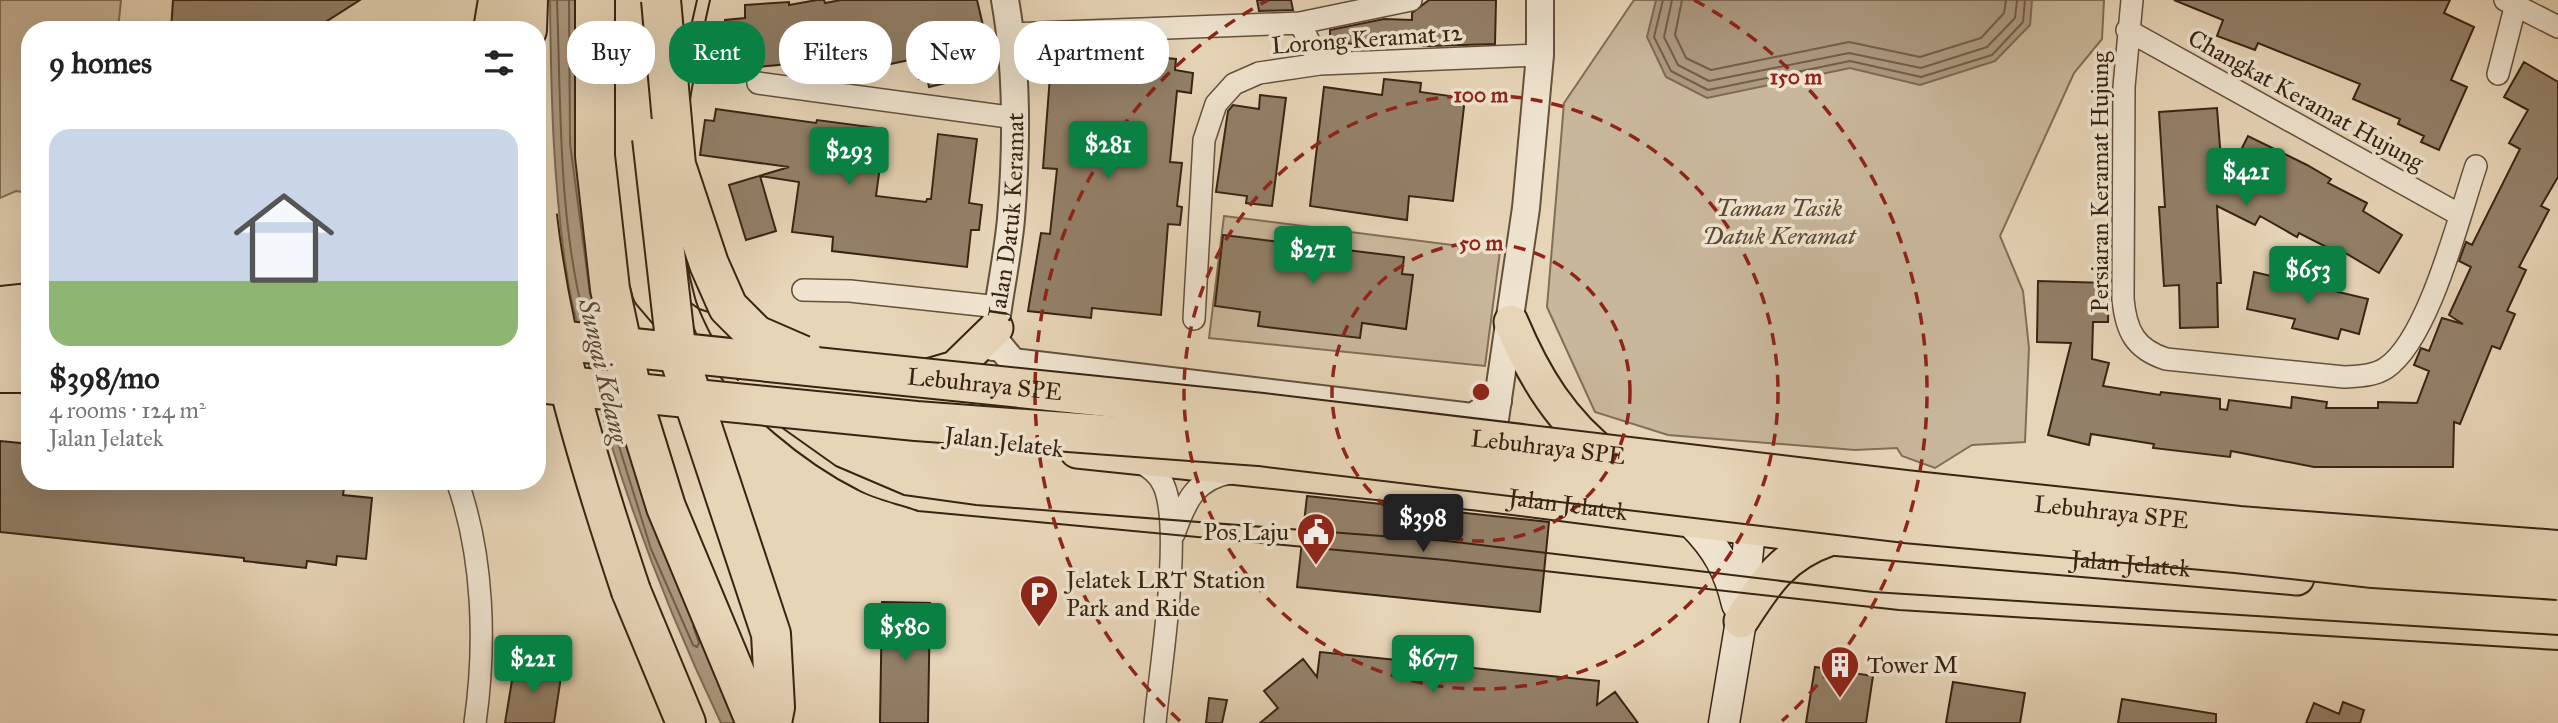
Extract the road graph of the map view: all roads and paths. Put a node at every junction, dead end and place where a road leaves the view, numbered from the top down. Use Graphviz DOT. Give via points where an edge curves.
graph roads {
  1 [pos="497,0"];
  2 [pos="527,0"];
  3 [pos="595,0"];
  4 [pos="632,0"];
  5 [pos="659,0"];
  6 [pos="1004,0"];
  7 [pos="1411,0"];
  8 [pos="1540,0"];
  9 [pos="2132,0"];
  10 [pos="2512,2"];
  11 [pos="494,21"];
  12 [pos="527,21"];
  13 [pos="1300,23"];
  14 [pos="2558,27"];
  15 [pos="2127,30"];
  16 [pos="1011,34"];
  17 [pos="1540,55"];
  18 [pos="1320,64"];
  19 [pos="2498,74"];
  20 [pos="765,84"];
  21 [pos="1016,118"];
  22 [pos="2476,166"];
  23 [pos="2460,215"];
  24 [pos="21,280"];
  25 [pos="0,281"];
  26 [pos="21,287"];
  27 [pos="546,287"];
  28 [pos="0,288"];
  29 [pos="803,290"];
  30 [pos="21,304"];
  31 [pos="0,306"];
  32 [pos="1194,319"];
  33 [pos="1511,322"];
  34 [pos="996,325"];
  35 [pos="546,336"];
  36 [pos="546,336"];
  37 [pos="21,341"];
  38 [pos="0,342"];
  39 [pos="21,354"];
  40 [pos="0,357"];
  41 [pos="787,359"];
  42 [pos="0,373"];
  43 [pos="21,373"];
  44 [pos="915,379"];
  45 [pos="546,383"];
  46 [pos="546,383"];
  47 [pos="990,387"];
  48 [pos="546,401"];
  49 [pos="1498,401"];
  50 [pos="1262,413"];
  51 [pos="916,421"];
  52 [pos="1041,448"];
  53 [pos="1491,448"];
  54 [pos="1125,456"];
  55 [pos="1622,468"];
  56 [pos="1257,470"];
  57 [pos="1713,477"];
  58 [pos="459,490"];
  59 [pos="1483,494"];
  60 [pos="1692,523"];
  61 [pos="1750,530"];
  62 [pos="1831,538"];
  63 [pos="1171,542"];
  64 [pos="2558,542"];
  65 [pos="2558,550"];
  66 [pos="2558,580"];
  67 [pos="2558,597"];
  68 [pos="1741,621"];
  69 [pos="662,671"];
  70 [pos="475,723"];
  71 [pos="672,723"];
  72 [pos="686,723"];
  73 [pos="756,723"];
  74 [pos="772,723"];
  75 [pos="1155,723"];
  76 [pos="1724,723"];
  1 -- 11 [label="highway"];
  2 -- 12 [label="highway"];
  3 -- 73 [label="highway, bridge" via="595,156 610,289 636,410 666,507"];
  4 -- 41 [label="highway" via="634,164 643,262 652,292 690,327"];
  5 -- 50 [label="highway, bridge" via="676,165 728,307 756,335 809,358"];
  5 -- 74 [label="highway, bridge" via="651,151 676,348 771,634"];
  6 -- 16 [label="street, Jalan Datuk Keramat"];
  7 -- 13 [label="street"];
  8 -- 17 [label="street"];
  9 -- 15 [label="street, Persiaran Keramat Hujung"];
  10 -- 14 [label="street"];
  10 -- 19 [label="street"];
  13 -- 16 [label="street"];
  13 -- 18 [label="street"];
  15 -- 23 [label="street, Changkat Keramat Hujung"];
  15 -- 23 [label="street, Persiaran Keramat Hujung" via="2123,299 2132,339 2147,352 2166,359 2344,377 2385,369 2416,332"];
  16 -- 21 [label="street, Jalan Datuk Keramat"];
  17 -- 18 [label="street, Lorong Keramat 12"];
  17 -- 33 [label="street"];
  18 -- 32 [label="street, Lorong Keramat 12" via="1259,73 1234,84 1216,104 1204,139"];
  20 -- 21 [label="street"];
  21 -- 34 [label="street, Jalan Datuk Keramat" via="1011,219"];
  22 -- 23 [label="street, Persiaran Keramat Hujung"];
  24 -- 25 [label="highway"];
  26 -- 28 [label="main road"];
  27 -- 69 [label="highway, bridge" via="584,450"];
  29 -- 34 [label="street" via="850,291"];
  30 -- 31 [label="highway"];
  33 -- 49 [label="street"];
  33 -- 55 [label="main road" via="1553,403 1574,428"];
  34 -- 44 [label="main road" via="955,368"];
  34 -- 47 [label="street, Jalan Datuk Keramat"];
  34 -- 49 [label="street" via="1013,362 1472,417"];
  35 -- 50 [label="highway, Lebuhraya SPE, bridge"];
  36 -- 41 [label="main road, Jalan Jelatek, bridge"];
  37 -- 38 [label="highway"];
  39 -- 40 [label="main road"];
  41 -- 44 [label="main road, Jalan Jelatek"];
  42 -- 43 [label="highway"];
  44 -- 47 [label="main road, Jalan Jelatek"];
  45 -- 52 [label="main road, Jalan Jelatek, bridge" via="688,397"];
  46 -- 51 [label="highway, Lebuhraya SPE, bridge"];
  47 -- 52 [label="main road" via="1017,431"];
  47 -- 53 [label="main road, Jalan Jelatek"];
  48 -- 51 [label="highway, bridge"];
  49 -- 53 [label="street"];
  50 -- 65 [label="highway, Lebuhraya SPE, bridge" via="2239,526"];
  51 -- 66 [label="highway, Lebuhraya SPE, bridge" via="1259,446 1905,523 2372,568"];
  52 -- 54 [label="main road, Jalan Jelatek"];
  53 -- 55 [label="main road, Jalan Jelatek"];
  53 -- 59 [label="street"];
  54 -- 56 [label="main road, Jalan Jelatek"];
  54 -- 63 [label="street" via="1158,474 1165,487"];
  55 -- 57 [label="main road, Jalan Jelatek"];
  56 -- 59 [label="main road, Jalan Jelatek"];
  56 -- 63 [label="street" via="1222,474 1198,486 1183,508"];
  57 -- 61 [label="main road" via="1743,497 1749,508"];
  57 -- 64 [label="main road, Jalan Jelatek"];
  58 -- 70 [label="street" via="473,547 482,658"];
  59 -- 60 [label="main road, Jalan Jelatek"];
  60 -- 61 [label="main road, Jalan Jelatek"];
  60 -- 68 [label="main road" via="1728,570"];
  61 -- 62 [label="main road, Jalan Jelatek"];
  61 -- 68 [label="main road"];
  62 -- 67 [label="main road, Jalan Jelatek"];
  62 -- 68 [label="main road" via="1787,559"];
  63 -- 75 [label="street"];
  68 -- 76 [label="main road"];
  69 -- 71 [label="highway"];
  69 -- 72 [label="highway"];
}
